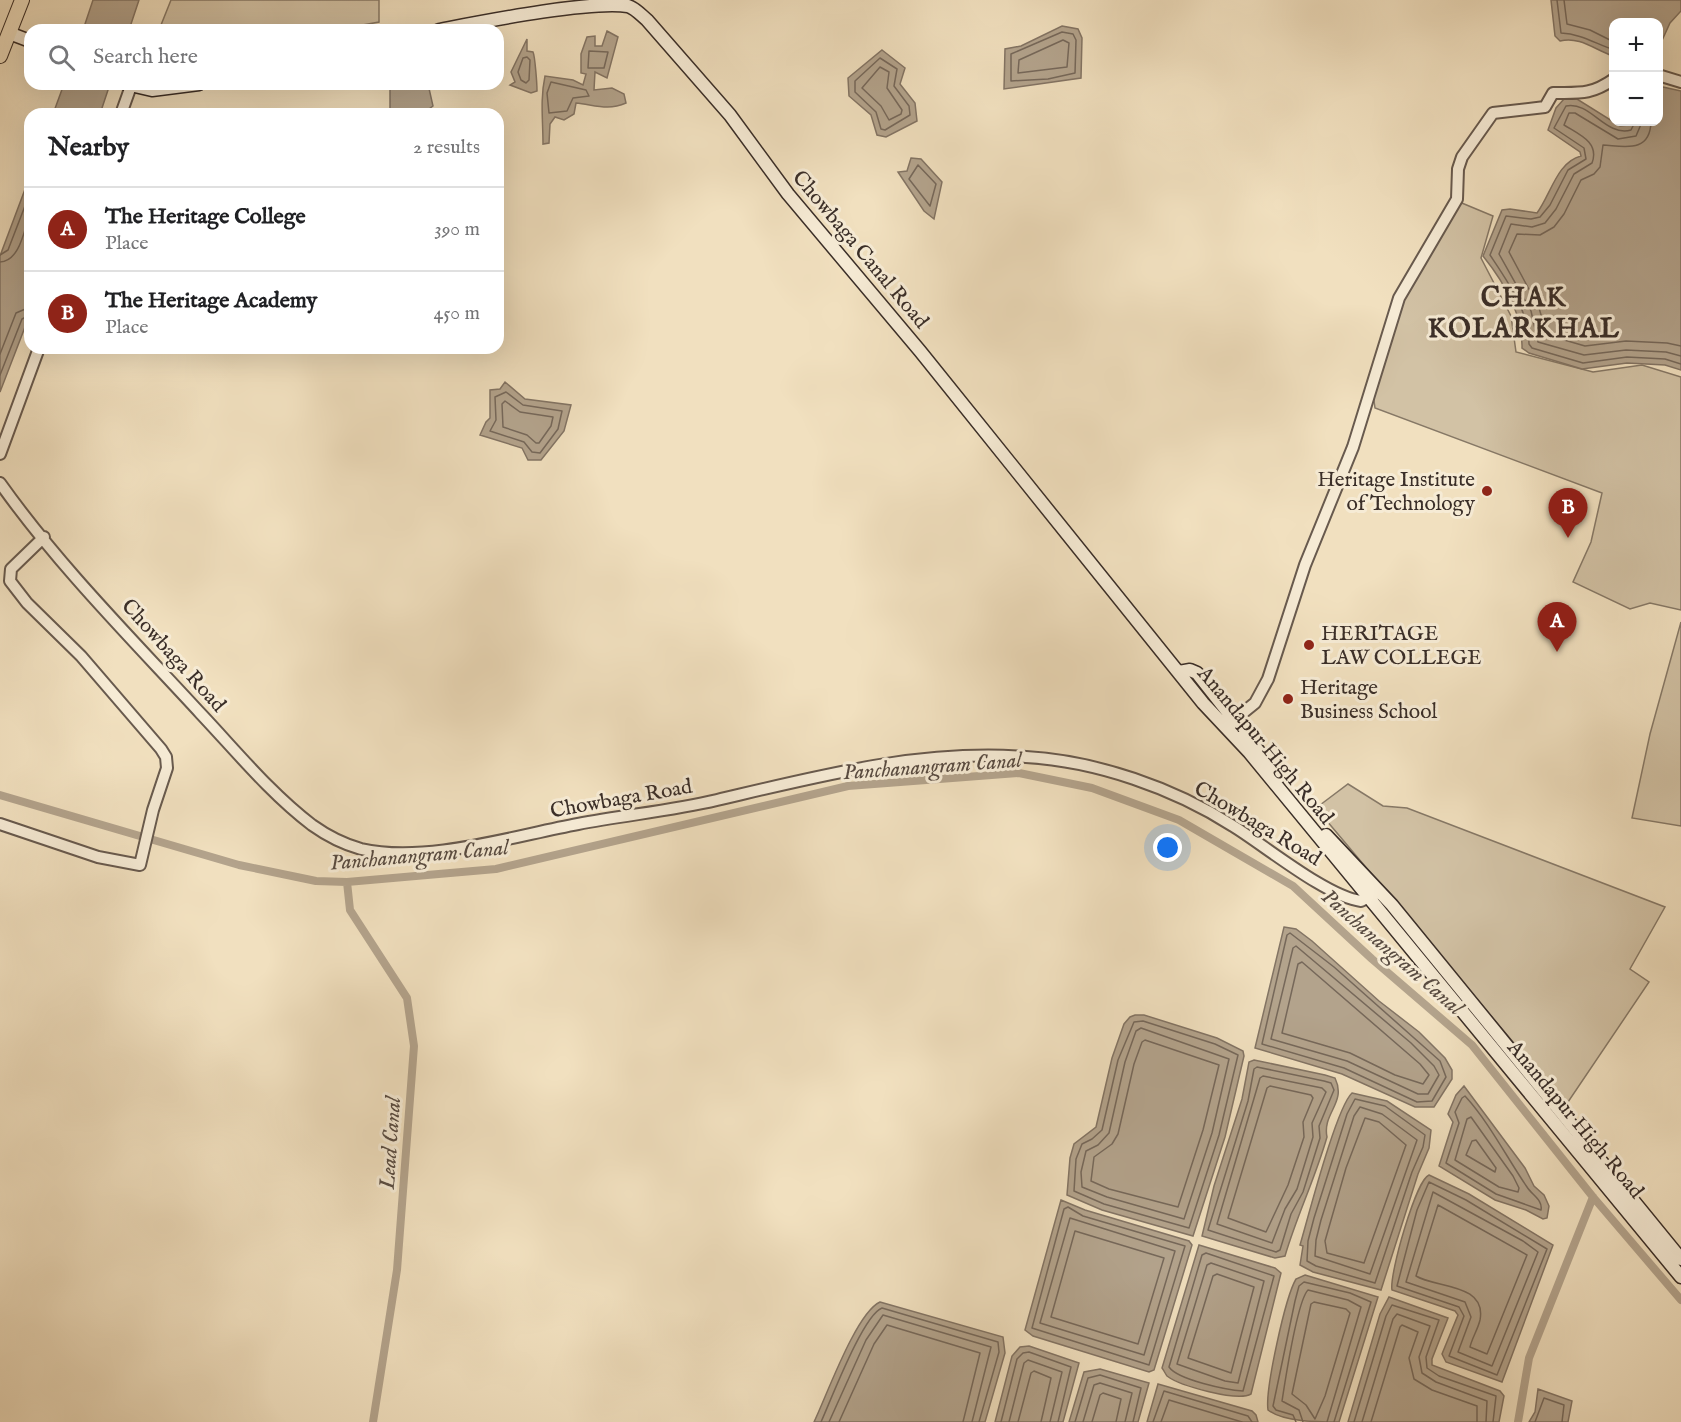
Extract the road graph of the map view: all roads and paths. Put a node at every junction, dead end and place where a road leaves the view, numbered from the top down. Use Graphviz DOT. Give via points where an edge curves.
graph roads {
  1 [pos="22,0"];
  2 [pos="468,24"];
  3 [pos="9,33"];
  4 [pos="24,39"];
  5 [pos="0,56"];
  6 [pos="1663,76"];
  7 [pos="1681,82"];
  8 [pos="1609,83"];
  9 [pos="128,90"];
  10 [pos="123,108"];
  11 [pos="37,354"];
  12 [pos="0,454"];
  13 [pos="0,483"];
  14 [pos="44,537"];
  15 [pos="1179,672"];
  16 [pos="1230,723"];
  17 [pos="0,824"];
  18 [pos="1373,896"];
  19 [pos="1681,1259"];
  20 [pos="1681,1277"];
  1 -- 3 [label="main road"];
  2 -- 15 [label="main road, Chowbaga Canal Road" via="551,7 602,2 630,6 646,20 730,115 788,194"];
  3 -- 4 [label="main road"];
  3 -- 5 [label="main road"];
  6 -- 7 [label="street"];
  8 -- 16 [label="street" via="1588,93 1553,93 1545,107 1493,113 1462,157 1457,199 1396,306 1371,396 1305,565 1268,679 1255,703"];
  9 -- 10 [label="street"];
  11 -- 12 [label="street"];
  13 -- 14 [label="street, Chowbaga Road"];
  14 -- 17 [label="street" via="11,568 10,581 164,753 167,768 140,865 76,850"];
  14 -- 18 [label="street, Chowbaga Road" via="159,669 290,806 314,827 355,847 391,852 469,847 590,821 676,810 870,765 927,758 1029,757 1108,772 1186,800 1331,891 1352,900"];
  15 -- 16 [label="main road, Anandapur High Road" via="1197,673"];
  16 -- 18 [label="main road, Anandapur High Road"];
  18 -- 19 [label="main road, Anandapur High Road" via="1392,905"];
  18 -- 20 [label="main road, Anandapur High Road"];
}
